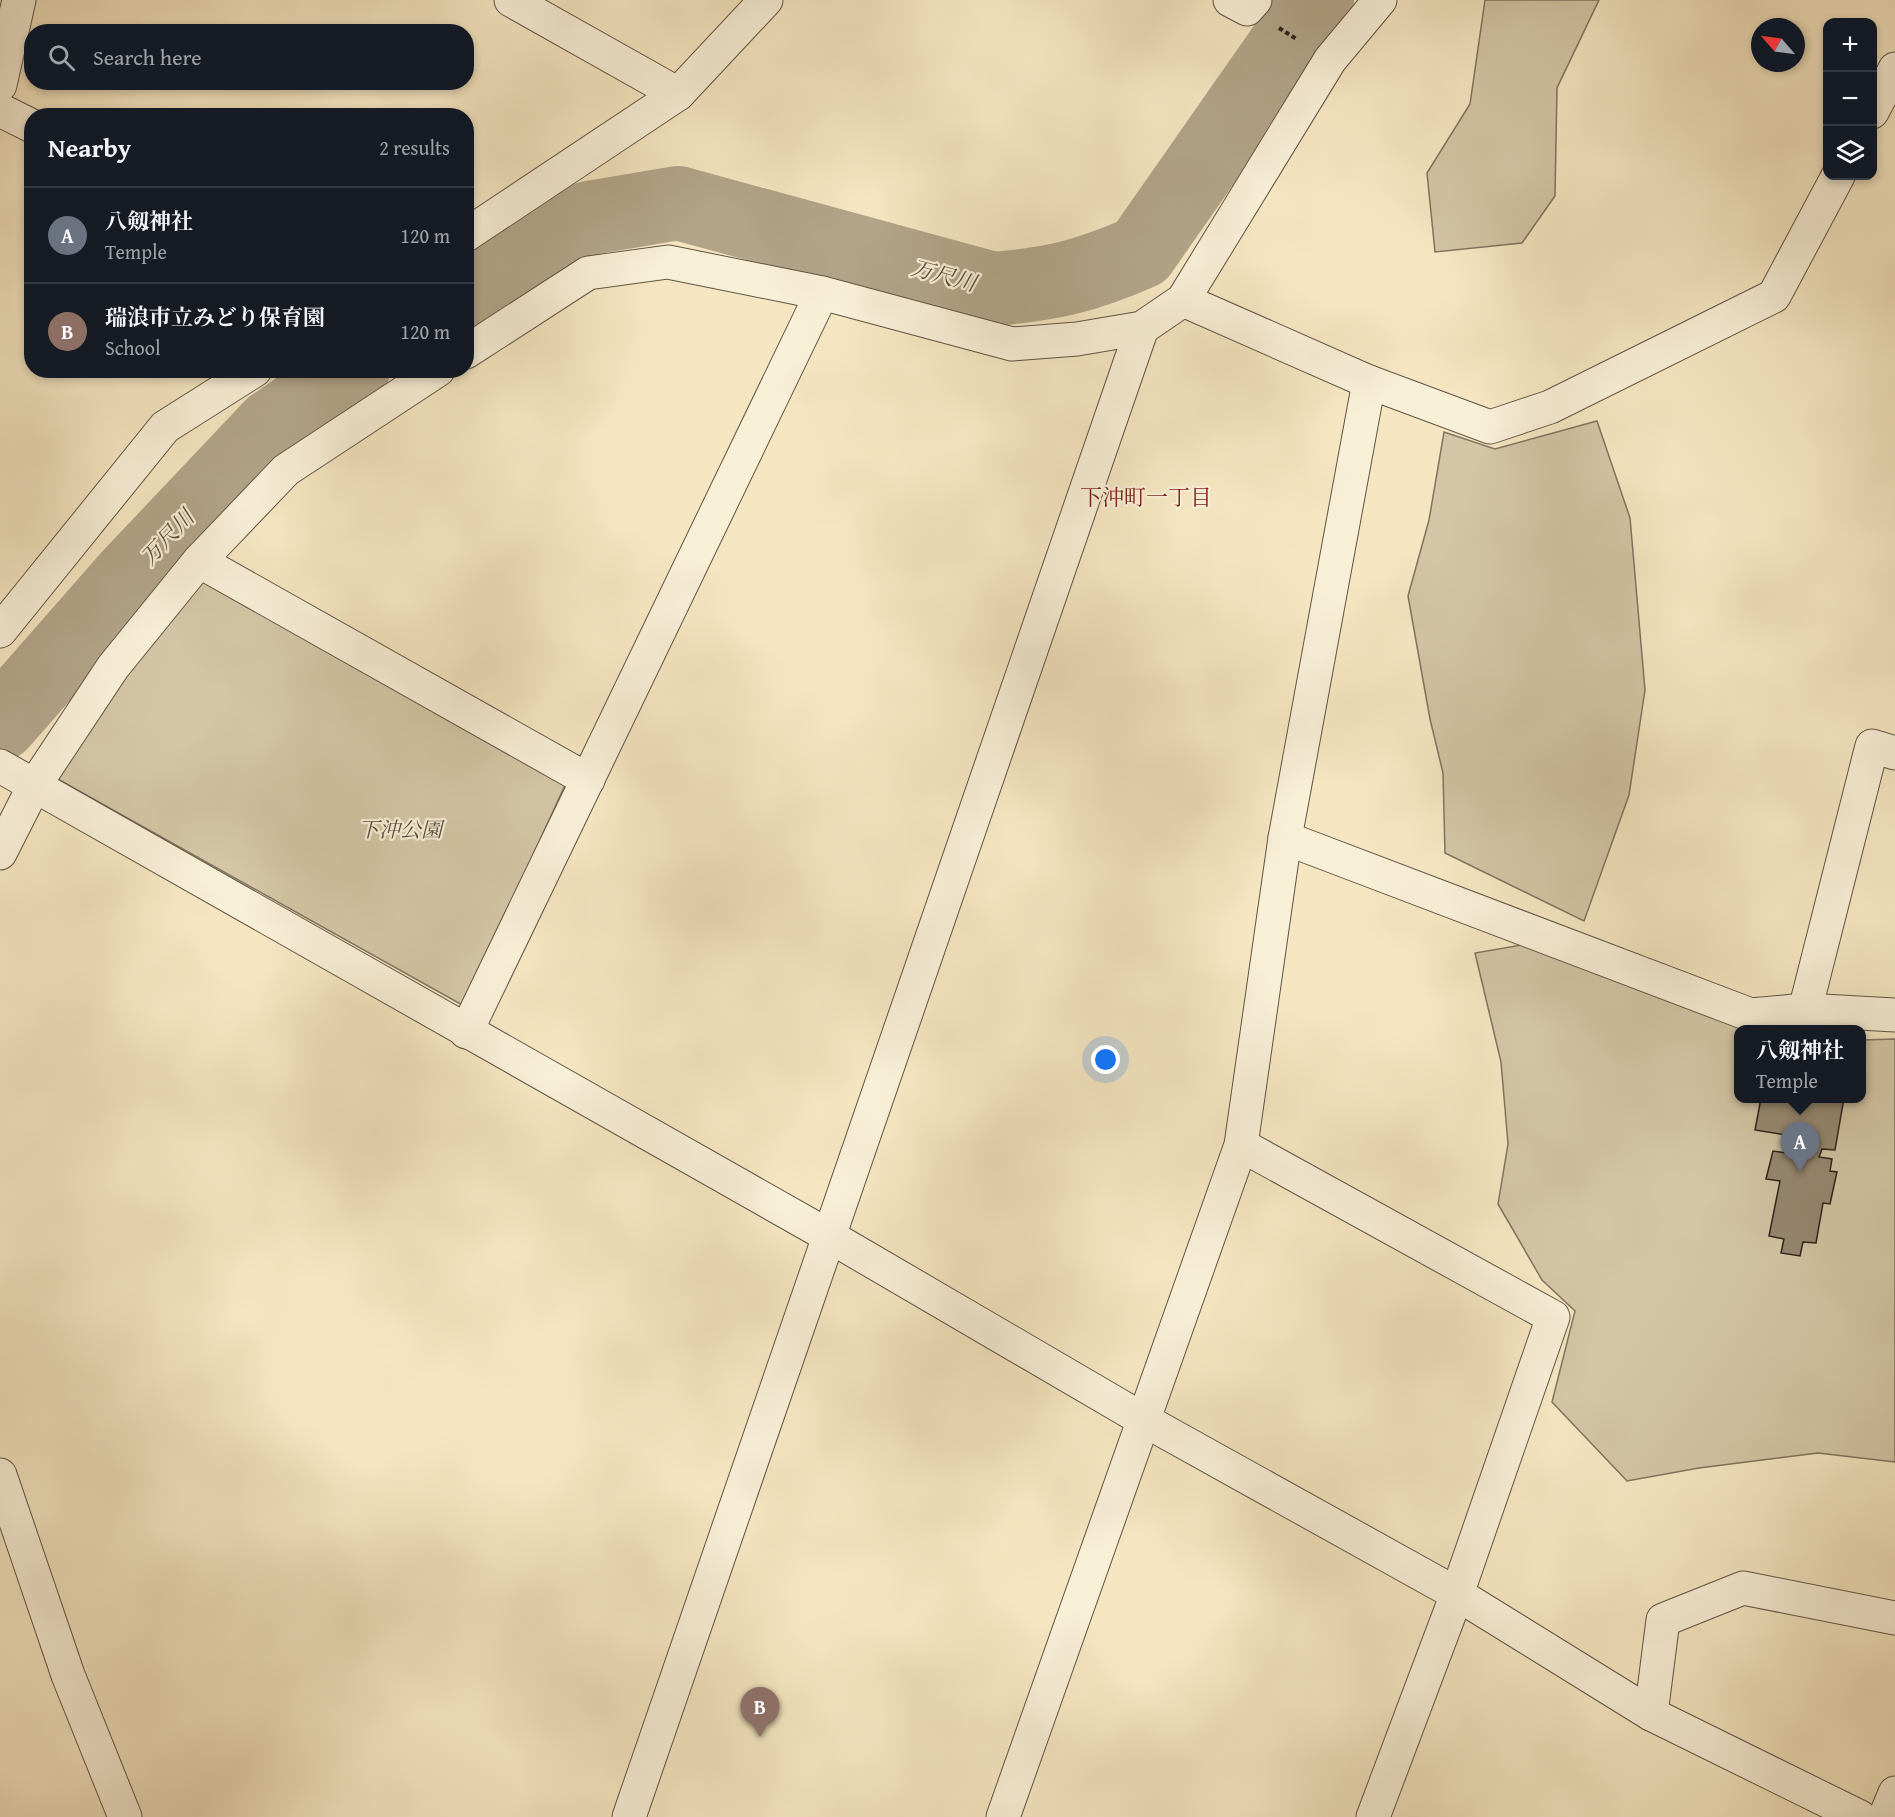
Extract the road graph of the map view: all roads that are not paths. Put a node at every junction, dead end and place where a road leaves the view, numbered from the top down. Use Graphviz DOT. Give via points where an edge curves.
graph roads {
  1 [pos="19,0"];
  2 [pos="511,0"];
  3 [pos="766,0"];
  4 [pos="1380,0"];
  5 [pos="1893,79"];
  6 [pos="0,86"];
  7 [pos="678,94"];
  8 [pos="1877,104"];
  9 [pos="0,110"];
  10 [pos="24,122"];
  11 [pos="1836,180"];
  12 [pos="474,230"];
  13 [pos="822,293"];
  14 [pos="1183,300"];
  15 [pos="1142,328"];
  16 [pos="474,347"];
  17 [pos="242,378"];
  18 [pos="426,378"];
  19 [pos="1369,382"];
  20 [pos="199,561"];
  21 [pos="0,631"];
  22 [pos="1895,753"];
  23 [pos="0,766"];
  24 [pos="588,780"];
  25 [pos="34,786"];
  26 [pos="1285,838"];
  27 [pos="0,853"];
  28 [pos="1805,1010"];
  29 [pos="1895,1015"];
  30 [pos="466,1032"];
  31 [pos="1241,1145"];
  32 [pos="829,1236"];
  33 [pos="1144,1420"];
  34 [pos="0,1475"];
  35 [pos="1457,1594"];
  36 [pos="1895,1618"];
  37 [pos="1651,1714"];
  38 [pos="1895,1793"];
  39 [pos="125,1817"];
  40 [pos="629,1817"];
  41 [pos="1003,1817"];
  42 [pos="1373,1817"];
  43 [pos="1860,1817"];
  44 [pos="1886,1817"];
  1 -- 6 [label="street"];
  2 -- 7 [label="street"];
  3 -- 7 [label="street"];
  4 -- 14 [label="street" via="1330,60"];
  5 -- 8 [label="street"];
  7 -- 12 [label="street"];
  9 -- 10 [label="street"];
  11 -- 19 [label="street" via="1774,296 1550,407 1490,428"];
  13 -- 15 [label="street" via="1012,344"];
  13 -- 16 [label="street" via="668,262 588,273"];
  13 -- 24 [label="street"];
  14 -- 15 [label="street"];
  14 -- 19 [label="street"];
  15 -- 32 [label="street"];
  17 -- 21 [label="street" via="165,427"];
  18 -- 20 [label="street" via="286,470"];
  19 -- 26 [label="street"];
  20 -- 24 [label="street"];
  20 -- 25 [label="street" via="113,667"];
  22 -- 28 [label="street" via="1872,746"];
  23 -- 25 [label="street"];
  24 -- 30 [label="street"];
  25 -- 27 [label="street"];
  25 -- 30 [label="street"];
  26 -- 28 [label="street" via="1751,1015"];
  26 -- 31 [label="street"];
  28 -- 29 [label="street"];
  30 -- 32 [label="street"];
  31 -- 33 [label="street"];
  31 -- 35 [label="street" via="1553,1317"];
  32 -- 33 [label="street"];
  32 -- 40 [label="street"];
  33 -- 35 [label="street"];
  33 -- 41 [label="street"];
  34 -- 39 [label="street" via="68,1675"];
  35 -- 37 [label="street"];
  35 -- 42 [label="street"];
  36 -- 37 [label="street" via="1743,1588 1663,1620"];
  37 -- 43 [label="street"];
  38 -- 44 [label="street"];
}
